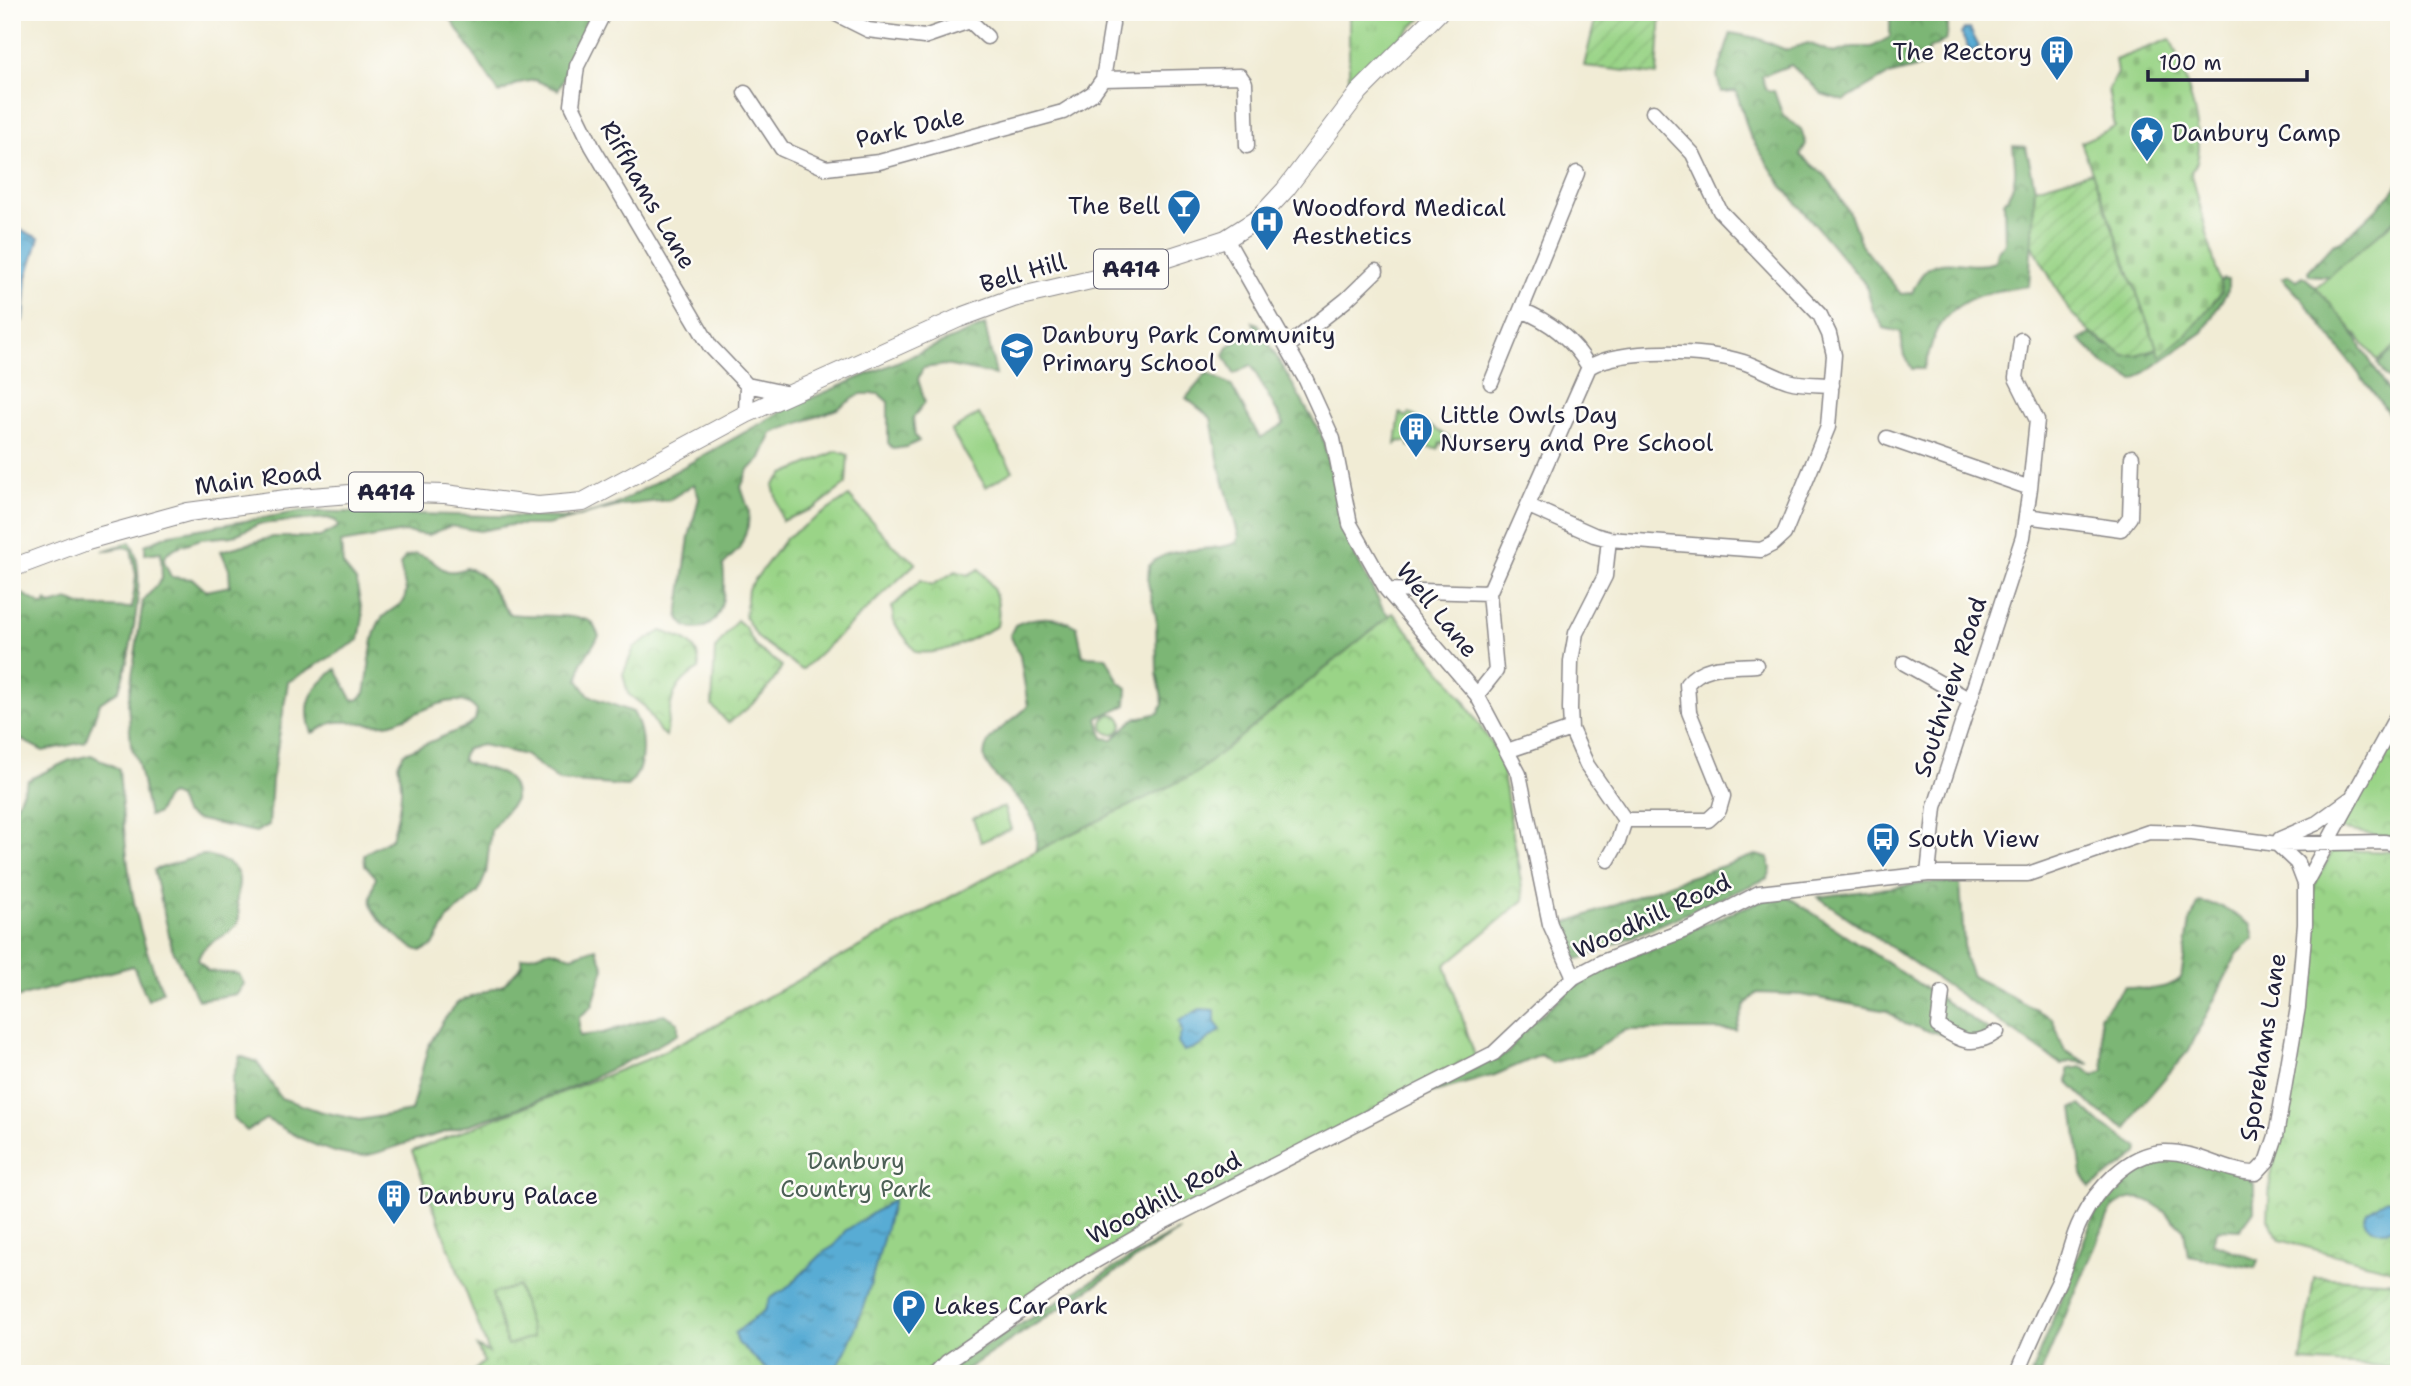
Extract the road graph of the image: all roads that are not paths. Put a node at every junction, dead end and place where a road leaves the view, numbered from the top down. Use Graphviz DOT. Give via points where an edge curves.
graph roads {
  1 [pos="604,12"];
  2 [pos="832,12"];
  3 [pos="1110,12"];
  4 [pos="1439,12"];
  5 [pos="971,17"];
  6 [pos="988,37"];
  7 [pos="1103,79"];
  8 [pos="745,93"];
  9 [pos="1653,112"];
  10 [pos="1247,146"];
  11 [pos="1577,173"];
  12 [pos="1227,239"];
  13 [pos="1376,271"];
  14 [pos="1521,310"];
  15 [pos="2021,340"];
  16 [pos="1287,347"];
  17 [pos="1589,367"];
  18 [pos="1491,383"];
  19 [pos="747,385"];
  20 [pos="1832,385"];
  21 [pos="789,394"];
  22 [pos="746,414"];
  23 [pos="1887,438"];
  24 [pos="2132,457"];
  25 [pos="2030,488"];
  26 [pos="1529,506"];
  27 [pos="2026,516"];
  28 [pos="1609,538"];
  29 [pos="12,568"];
  30 [pos="1387,590"];
  31 [pos="1489,593"];
  32 [pos="1905,663"];
  33 [pos="1756,665"];
  34 [pos="1477,695"];
  35 [pos="1970,700"];
  36 [pos="2399,712"];
  37 [pos="1572,729"];
  38 [pos="1507,751"];
  39 [pos="2353,797"];
  40 [pos="1625,820"];
  41 [pos="2327,842"];
  42 [pos="2273,844"];
  43 [pos="2399,845"];
  44 [pos="1608,860"];
  45 [pos="1928,874"];
  46 [pos="2305,884"];
  47 [pos="1574,977"];
  48 [pos="1941,993"];
  49 [pos="1997,1032"];
  50 [pos="936,1374"];
  51 [pos="2017,1374"];
  1 -- 19 [label="street, Riffhams Lane" via="577,66 572,105 710,346"];
  2 -- 5 [label="street" via="868,30 924,37"];
  3 -- 7 [label="street"];
  4 -- 12 [label="main road, Bell Hill / A414" via="1359,92 1259,218"];
  5 -- 6 [label="street"];
  7 -- 8 [label="street, Park Dale" via="1093,93 1063,113 879,162 826,168 782,149"];
  7 -- 10 [label="street" via="1240,76 1245,83"];
  9 -- 20 [label="street" via="1693,154 1720,211 1819,315 1834,355"];
  11 -- 14 [label="street"];
  12 -- 16 [label="street, Well Lane"];
  12 -- 21 [label="main road, Bell Hill / A414" via="1121,273 1013,298"];
  13 -- 16 [label="street"];
  14 -- 17 [label="street" via="1552,325"];
  14 -- 18 [label="street"];
  15 -- 25 [label="street, Southview Road" via="2016,378 2037,420"];
  16 -- 30 [label="street, Well Lane" via="1333,439 1350,523"];
  17 -- 20 [label="street" via="1601,360 1634,355 1710,355 1744,362 1791,382"];
  17 -- 26 [label="street"];
  19 -- 21 [label="street"];
  19 -- 22 [label="street"];
  20 -- 28 [label="street" via="1828,427 1784,534 1773,544 1761,550"];
  21 -- 22 [label="main road, Bell Hill / A414"];
  22 -- 29 [label="main road, Main Road / A414" via="583,502 538,506 445,494 376,492 286,499 188,512 87,540"];
  23 -- 25 [label="street"];
  24 -- 27 [label="street" via="2130,517 2121,529"];
  25 -- 27 [label="street, Southview Road"];
  26 -- 28 [label="street"];
  26 -- 31 [label="street"];
  27 -- 35 [label="street, Southview Road"];
  28 -- 37 [label="street" via="1605,576 1576,633 1571,661"];
  30 -- 31 [label="street"];
  30 -- 34 [label="street, Well Lane"];
  31 -- 34 [label="street" via="1496,671"];
  32 -- 35 [label="street"];
  33 -- 40 [label="street" via="1709,668 1697,672 1688,684 1689,712 1723,796 1719,810 1709,820"];
  34 -- 38 [label="street, Well Lane"];
  35 -- 45 [label="street, Southview Road" via="1935,807"];
  36 -- 39 [label="street, Sporehams Lane"];
  37 -- 38 [label="street"];
  37 -- 40 [label="street" via="1587,765"];
  38 -- 47 [label="street, Well Lane" via="1520,774 1530,812 1550,923"];
  39 -- 41 [label="street, Sporehams Lane"];
  39 -- 42 [label="street" via="2317,823"];
  40 -- 44 [label="street"];
  41 -- 42 [label="street, Woodhill Road"];
  41 -- 43 [label="street, Woodhill Road"];
  41 -- 46 [label="street, Sporehams Lane"];
  42 -- 45 [label="street, Woodhill Road" via="2149,832 2028,874"];
  42 -- 46 [label="street" via="2297,863"];
  45 -- 47 [label="street, Woodhill Road" via="1759,893 1696,926"];
  46 -- 51 [label="street, Sporehams Lane" via="2298,1007 2268,1160 2256,1173 2238,1173 2198,1156 2165,1152 2132,1160 2080,1220"];
  47 -- 50 [label="street, Woodhill Road" via="1494,1053 1152,1228 1086,1267"];
  48 -- 49 [label="street" via="1938,1026 1970,1042 1982,1042"];
}
